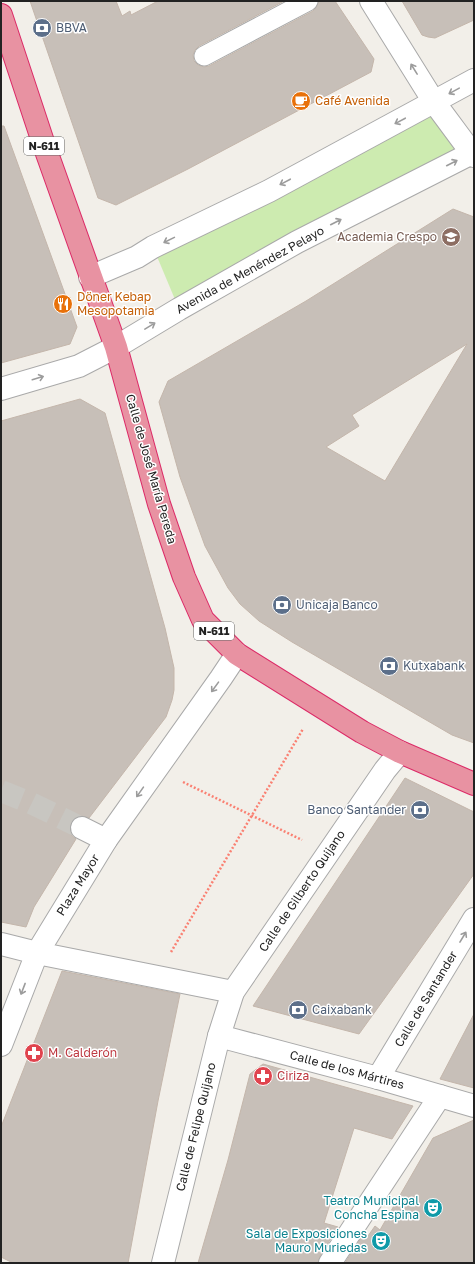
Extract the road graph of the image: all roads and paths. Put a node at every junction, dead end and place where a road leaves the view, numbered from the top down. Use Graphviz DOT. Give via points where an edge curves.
graph roads {
  1 [pos="308,1"];
  2 [pos="371,1"];
  3 [pos="1,15"];
  4 [pos="204,56"];
  5 [pos="474,80"];
  6 [pos="434,102"];
  7 [pos="473,154"];
  8 [pos="90,277"];
  9 [pos="116,347"];
  10 [pos="1,389"];
  11 [pos="236,654"];
  12 [pos="318,704"];
  13 [pos="400,752"];
  14 [pos="156,769"];
  15 [pos="474,784"];
  16 [pos="252,815"];
  17 [pos="82,828"];
  18 [pos="106,840"];
  19 [pos="328,853"];
  20 [pos="474,919"];
  21 [pos="1,944"];
  22 [pos="37,953"];
  23 [pos="157,976"];
  24 [pos="233,992"];
  25 [pos="219,1036"];
  26 [pos="1,1045"];
  27 [pos="378,1078"];
  28 [pos="440,1096"];
  29 [pos="474,1106"];
  30 [pos="163,1263"];
  31 [pos="330,1263"];
  1 -- 4 [label="lane"];
  6 -- 2 [label="street, one-way"];
  3 -- 8 [label="highway, Calle de José María Pereda / N-611"];
  5 -- 6 [label="street, one-way"];
  6 -- 7 [label="street"];
  6 -- 8 [label="street, one-way" via="269,191 137,257"];
  9 -- 7 [label="street, Avenida de Menéndez Pelayo, one-way" via="297,242"];
  8 -- 9 [label="highway, Calle de José María Pereda / N-611"];
  10 -- 9 [label="street, Avenida de Menéndez Pelayo, one-way" via="79,366"];
  9 -- 11 [label="highway, Calle de José María Pereda / N-611" via="159,504 184,577 203,620"];
  11 -- 12 [label="highway, Calle de José María Pereda / N-611"];
  11 -- 14 [label="street, Plaza Mayor, one-way"];
  12 -- 13 [label="highway, Calle de José María Pereda / N-611"];
  12 -- 16 [label="path"];
  13 -- 15 [label="highway, Calle de José María Pereda / N-611"];
  13 -- 19 [label="street, Calle de Gilberto Quijano"];
  14 -- 16 [label="path"];
  14 -- 18 [label="street, Plaza Mayor, one-way"];
  16 -- 19 [label="path"];
  16 -- 23 [label="path"];
  17 -- 18 [label="street"];
  18 -- 22 [label="street, Plaza Mayor"];
  19 -- 24 [label="street, Calle de Gilberto Quijano"];
  27 -- 20 [label="street, Calle de Santander, one-way"];
  21 -- 22 [label="street"];
  22 -- 23 [label="street"];
  22 -- 26 [label="street, Plaza Mayor, one-way"];
  23 -- 24 [label="street"];
  24 -- 25 [label="street, Calle de Felipe Quijano"];
  25 -- 27 [label="street, Calle de los Mártires"];
  25 -- 30 [label="street, Calle de Felipe Quijano"];
  27 -- 28 [label="street, Calle de los Mártires"];
  28 -- 29 [label="street, Calle de los Mártires"];
  28 -- 31 [label="street"];
}
